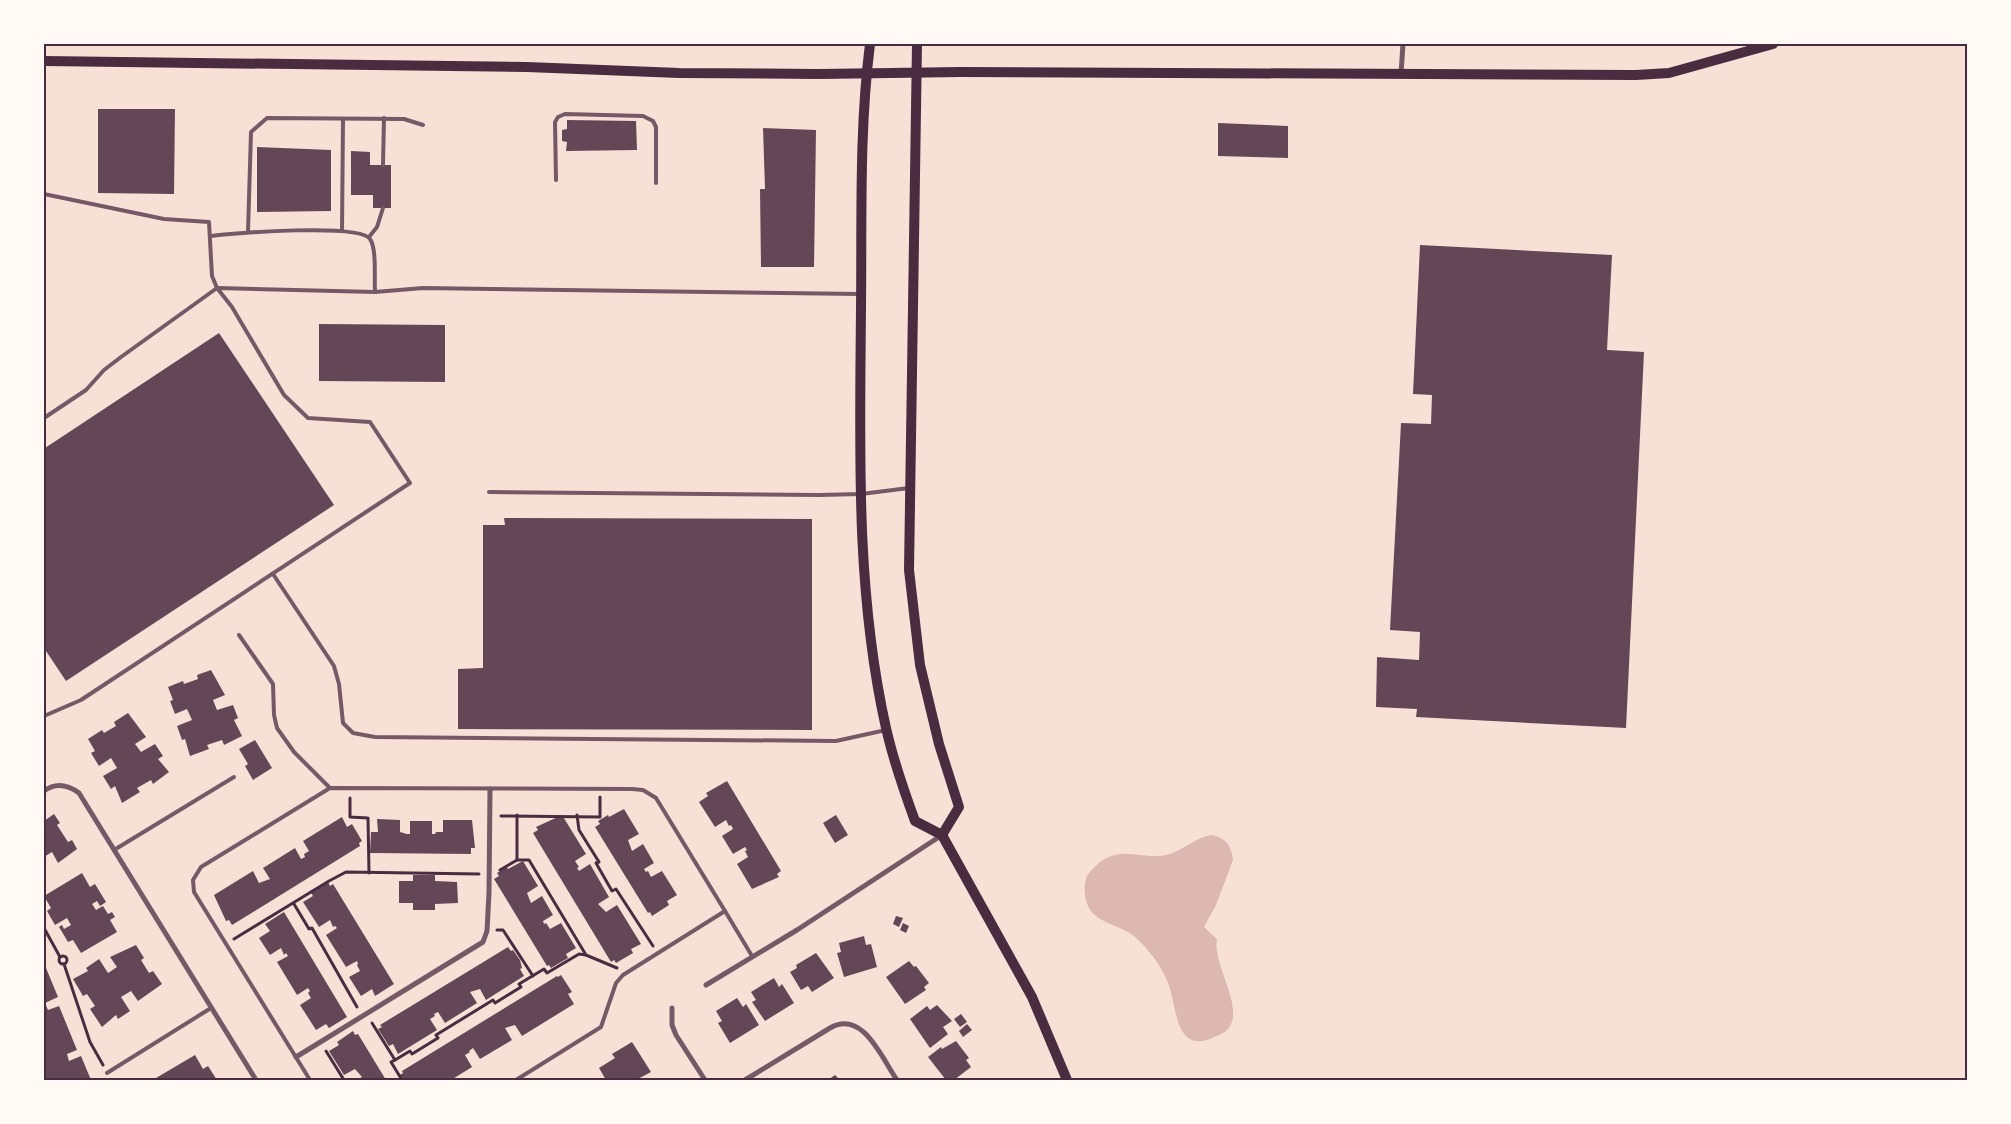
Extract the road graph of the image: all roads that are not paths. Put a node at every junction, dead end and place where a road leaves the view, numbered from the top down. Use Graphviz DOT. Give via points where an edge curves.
graph roads {
  1 [pos="870,44"];
  2 [pos="917,44"];
  3 [pos="1403,44"];
  4 [pos="1773,44"];
  5 [pos="44,61"];
  6 [pos="916,72"];
  7 [pos="1401,74"];
  8 [pos="866,75"];
  9 [pos="384,118"];
  10 [pos="343,120"];
  11 [pos="423,125"];
  12 [pos="383,165"];
  13 [pos="556,180"];
  14 [pos="656,183"];
  15 [pos="44,194"];
  16 [pos="382,208"];
  17 [pos="342,230"];
  18 [pos="248,232"];
  19 [pos="211,236"];
  20 [pos="370,237"];
  21 [pos="217,288"];
  22 [pos="375,292"];
  23 [pos="862,294"];
  24 [pos="44,418"];
  25 [pos="910,488"];
  26 [pos="489,492"];
  27 [pos="861,494"];
  28 [pos="273,574"];
  29 [pos="239,635"];
  30 [pos="44,716"];
  31 [pos="886,730"];
  32 [pos="234,777"];
  33 [pos="330,788"];
  34 [pos="490,789"];
  35 [pos="44,790"];
  36 [pos="942,835"];
  37 [pos="114,850"];
  38 [pos="725,911"];
  39 [pos="752,956"];
  40 [pos="706,986"];
  41 [pos="212,1008"];
  42 [pos="672,1008"];
  43 [pos="296,1057"];
  44 [pos="107,1073"];
  45 [pos="256,1080"];
  46 [pos="310,1080"];
  47 [pos="516,1080"];
  48 [pos="705,1080"];
  49 [pos="744,1080"];
  50 [pos="897,1080"];
  51 [pos="1067,1080"];
  1 -- 8 [label="main road"];
  2 -- 6 [label="main road"];
  3 -- 7 [label="street"];
  4 -- 7 [label="main road" via="1669,73"];
  5 -- 8 [label="main road"];
  6 -- 7 [label="main road"];
  6 -- 8 [label="main road"];
  6 -- 25 [label="main road"];
  8 -- 23 [label="main road" via="862,134"];
  9 -- 10 [label="lane"];
  9 -- 11 [label="lane" via="404,119"];
  9 -- 12 [label="lane"];
  10 -- 17 [label="lane"];
  10 -- 18 [label="lane" via="267,118 251,132"];
  13 -- 14 [label="lane" via="555,122 558,117 565,114 643,116 653,121 656,127"];
  15 -- 19 [label="lane" via="164,219 210,222"];
  16 -- 20 [label="lane" via="377,227"];
  17 -- 18 [label="lane"];
  17 -- 20 [label="lane"];
  18 -- 19 [label="lane"];
  19 -- 21 [label="lane" via="212,276"];
  20 -- 22 [label="lane"];
  21 -- 22 [label="lane"];
  21 -- 24 [label="lane" via="110,366 86,390"];
  21 -- 28 [label="lane" via="232,307 284,395 308,418 370,422 410,483"];
  22 -- 23 [label="lane" via="423,288"];
  23 -- 27 [label="main road"];
  25 -- 27 [label="lane"];
  25 -- 36 [label="main road" via="909,570 915,631 939,744 959,807"];
  26 -- 27 [label="lane"];
  27 -- 31 [label="main road" via="868,613"];
  28 -- 30 [label="lane" via="82,700"];
  28 -- 31 [label="lane" via="334,666 343,723 353,733 375,737 836,741"];
  29 -- 33 [label="lane" via="273,684 277,728 294,752"];
  31 -- 36 [label="main road" via="915,822"];
  32 -- 37 [label="lane"];
  33 -- 34 [label="lane"];
  33 -- 43 [label="lane" via="197,870 193,880 194,892"];
  34 -- 38 [label="lane" via="643,790 653,794"];
  34 -- 43 [label="street" via="487,930 483,942"];
  35 -- 37 [label="street" via="63,785 79,793"];
  36 -- 39 [label="street"];
  36 -- 51 [label="main road" via="1032,997"];
  37 -- 41 [label="street"];
  38 -- 39 [label="lane"];
  38 -- 47 [label="lane" via="623,975 616,983 601,1027"];
  39 -- 40 [label="street"];
  41 -- 44 [label="lane"];
  41 -- 45 [label="street"];
  42 -- 48 [label="street" via="676,1035"];
  43 -- 46 [label="lane"];
  49 -- 50 [label="street" via="830,1028 846,1024 866,1033"];
}
